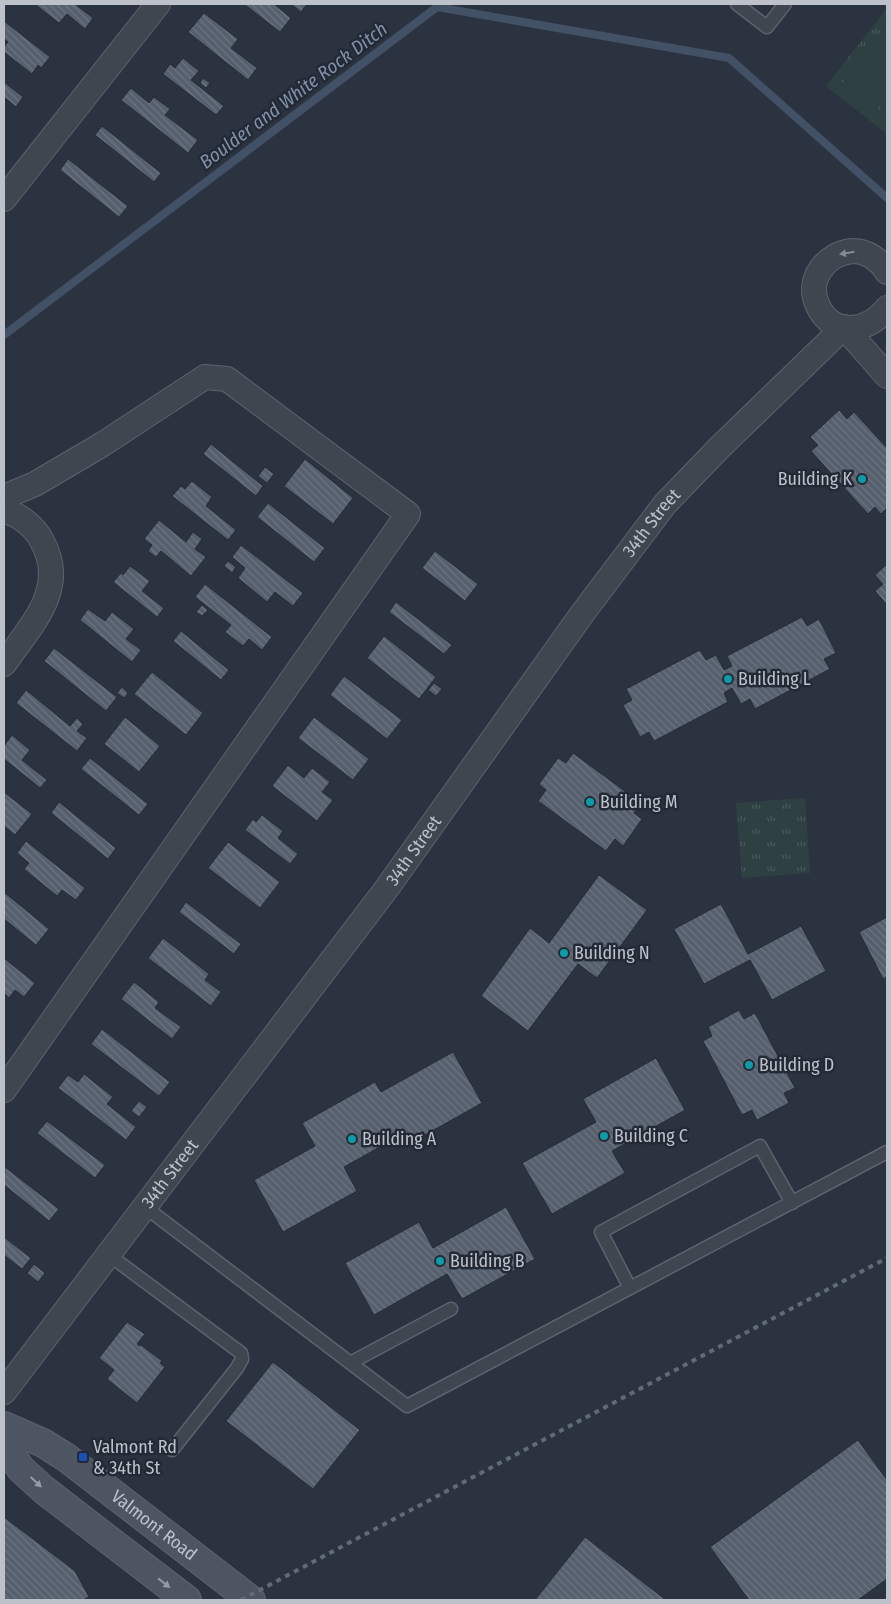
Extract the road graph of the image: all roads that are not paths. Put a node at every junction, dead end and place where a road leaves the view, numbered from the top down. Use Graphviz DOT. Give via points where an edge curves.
graph roads {
  1 [pos="158,4"];
  2 [pos="737,4"];
  3 [pos="785,4"];
  4 [pos="4,199"];
  5 [pos="887,272"];
  6 [pos="887,308"];
  7 [pos="844,327"];
  8 [pos="887,376"];
  9 [pos="4,497"];
  10 [pos="4,511"];
  11 [pos="4,664"];
  12 [pos="4,1090"];
  13 [pos="887,1152"];
  14 [pos="792,1203"];
  15 [pos="145,1207"];
  16 [pos="109,1254"];
  17 [pos="630,1288"];
  18 [pos="450,1309"];
  19 [pos="350,1363"];
  20 [pos="4,1392"];
  21 [pos="4,1426"];
  22 [pos="4,1446"];
  23 [pos="172,1450"];
  24 [pos="187,1600"];
  25 [pos="251,1600"];
  1 -- 4 [label="street"];
  2 -- 3 [label="lane" via="766,27"];
  5 -- 7 [label="street, one-way" via="875,258 859,251 842,252 828,260 817,273 814,290 818,306 828,320"];
  6 -- 7 [label="street" via="869,325"];
  7 -- 8 [label="street"];
  7 -- 15 [label="street, 34th Street" via="666,504 582,614 387,888"];
  9 -- 12 [label="street" via="44,479 206,377 227,379 408,514"];
  10 -- 11 [label="street" via="12,513 37,532 48,553 52,576 48,600"];
  13 -- 14 [label="lane"];
  14 -- 17 [label="lane"];
  14 -- 17 [label="lane" via="760,1146 600,1232"];
  15 -- 16 [label="street, 34th Street"];
  15 -- 19 [label="lane"];
  16 -- 20 [label="street, 34th Street"];
  16 -- 23 [label="lane" via="241,1353 242,1359 236,1368"];
  17 -- 19 [label="lane" via="407,1406"];
  18 -- 19 [label="lane"];
  21 -- 25 [label="main road, Valmont Road" via="43,1443 67,1458"];
  22 -- 24 [label="main road, one-way" via="22,1470 44,1490"];
}
